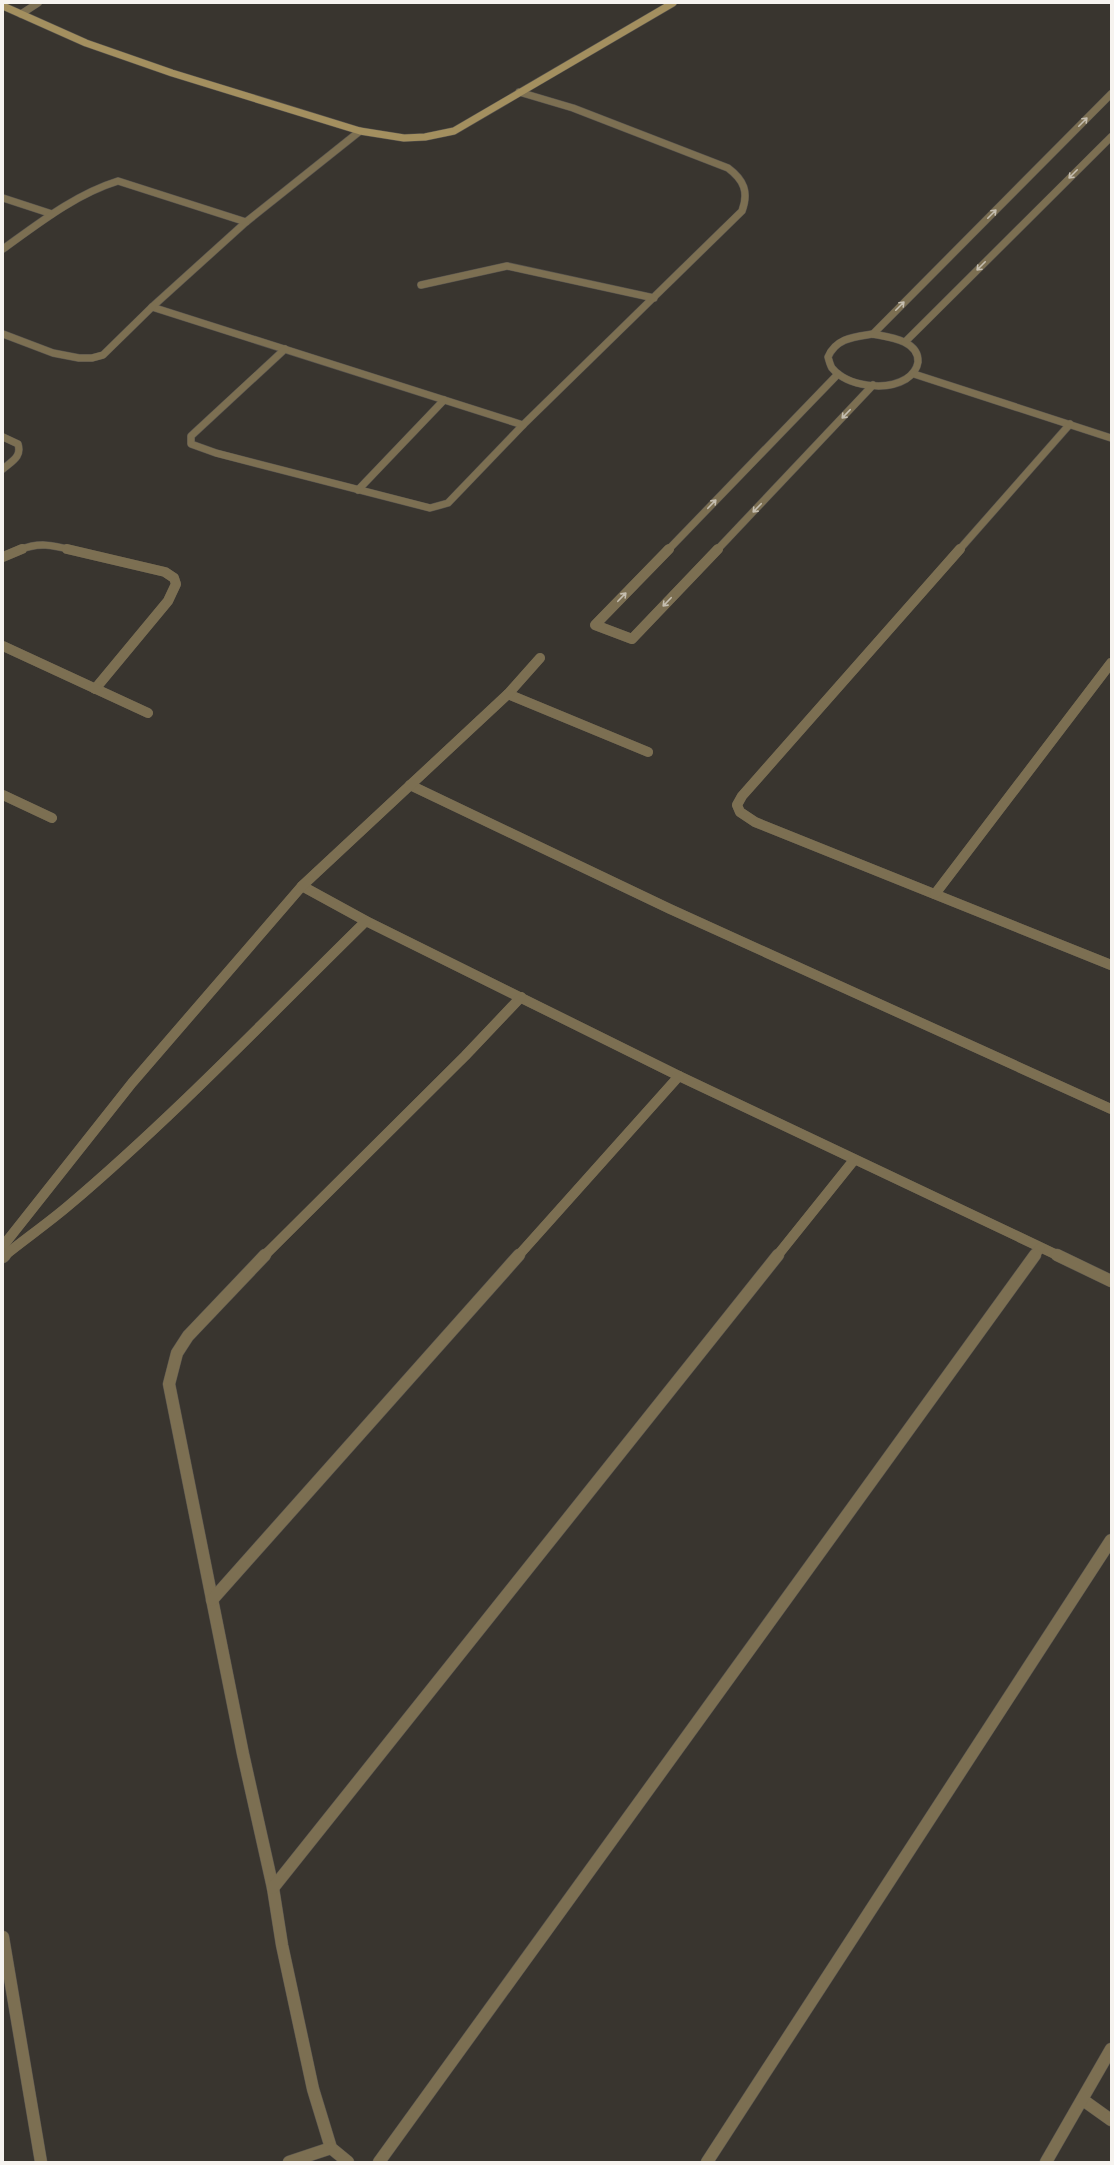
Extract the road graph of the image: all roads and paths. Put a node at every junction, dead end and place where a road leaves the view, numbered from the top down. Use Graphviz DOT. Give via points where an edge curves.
graph roads {
  1 [pos="38,3"];
  2 [pos="673,3"];
  3 [pos="3,6"];
  4 [pos="21,14"];
  5 [pos="519,92"];
  6 [pos="1111,94"];
  7 [pos="360,131"];
  8 [pos="1111,137"];
  9 [pos="3,198"];
  10 [pos="52,214"];
  11 [pos="246,222"];
  12 [pos="3,249"];
  13 [pos="422,285"];
  14 [pos="654,298"];
  15 [pos="152,307"];
  16 [pos="3,334"];
  17 [pos="873,334"];
  18 [pos="905,342"];
  19 [pos="285,349"];
  20 [pos="838,374"];
  21 [pos="914,374"];
  22 [pos="873,385"];
  23 [pos="444,400"];
  24 [pos="1070,424"];
  25 [pos="522,425"];
  26 [pos="3,437"];
  27 [pos="1111,438"];
  28 [pos="3,468"];
  29 [pos="358,490"];
  30 [pos="3,557"];
  31 [pos="3,646"];
  32 [pos="540,658"];
  33 [pos="1111,663"];
  34 [pos="95,689"];
  35 [pos="508,694"];
  36 [pos="148,714"];
  37 [pos="648,752"];
  38 [pos="410,786"];
  39 [pos="3,795"];
  40 [pos="52,818"];
  41 [pos="302,886"];
  42 [pos="935,894"];
  43 [pos="366,921"];
  44 [pos="1111,965"];
  45 [pos="521,997"];
  46 [pos="679,1076"];
  47 [pos="1111,1109"];
  48 [pos="854,1160"];
  49 [pos="3,1246"];
  50 [pos="1040,1248"];
  51 [pos="3,1257"];
  52 [pos="1111,1281"];
  53 [pos="1111,1540"];
  54 [pos="212,1600"];
  55 [pos="273,1888"];
  56 [pos="3,1938"];
  57 [pos="1111,2049"];
  58 [pos="1083,2100"];
  59 [pos="1111,2120"];
  60 [pos="331,2148"];
  61 [pos="41,2162"];
  62 [pos="289,2162"];
  63 [pos="348,2162"];
  64 [pos="379,2162"];
  65 [pos="707,2162"];
  66 [pos="1046,2162"];
  1 -- 4 [label="street"];
  2 -- 5 [label="street"];
  3 -- 4 [label="street"];
  4 -- 7 [label="street" via="86,42 172,74"];
  5 -- 7 [label="street" via="454,131 442,134 404,138"];
  5 -- 14 [label="street" via="587,114 728,168 740,177 747,198 742,211"];
  17 -- 6 [label="street, one-way"];
  7 -- 11 [label="street"];
  8 -- 18 [label="street, one-way"];
  9 -- 10 [label="street"];
  10 -- 11 [label="street" via="102,186 118,181"];
  10 -- 12 [label="street"];
  11 -- 15 [label="street"];
  13 -- 14 [label="street" via="507,266"];
  14 -- 25 [label="street"];
  15 -- 16 [label="street" via="103,355 95,359 70,357"];
  15 -- 19 [label="street"];
  17 -- 18 [label="street"];
  17 -- 20 [label="street" via="843,339 833,346 828,354 828,363"];
  18 -- 21 [label="street" via="919,357 919,366"];
  19 -- 23 [label="street"];
  19 -- 29 [label="street" via="191,436 191,444 210,452"];
  20 -- 22 [label="street" via="858,384"];
  22 -- 20 [label="street, one-way" via="632,639 595,625"];
  21 -- 22 [label="street" via="890,385"];
  21 -- 24 [label="street"];
  23 -- 25 [label="street"];
  23 -- 29 [label="street"];
  24 -- 27 [label="street"];
  24 -- 42 [label="street" via="742,796 737,805 740,812 755,822"];
  25 -- 29 [label="street" via="448,503 439,507 423,507"];
  26 -- 28 [label="street" via="18,444 20,451 18,456"];
  30 -- 34 [label="street" via="28,546 48,544 165,572 174,578 176,584 168,601"];
  31 -- 34 [label="street"];
  32 -- 35 [label="street"];
  33 -- 42 [label="street"];
  34 -- 36 [label="street"];
  35 -- 37 [label="street"];
  35 -- 38 [label="street"];
  38 -- 41 [label="street"];
  38 -- 47 [label="street" via="670,909"];
  39 -- 40 [label="street"];
  41 -- 43 [label="street"];
  41 -- 49 [label="street" via="132,1083"];
  42 -- 44 [label="street"];
  43 -- 45 [label="street"];
  43 -- 51 [label="street" via="112,1166 68,1206"];
  45 -- 46 [label="street"];
  45 -- 54 [label="street" via="231,1289 188,1336 177,1353 169,1384"];
  46 -- 48 [label="street"];
  46 -- 54 [label="street"];
  48 -- 50 [label="street"];
  48 -- 55 [label="street"];
  50 -- 52 [label="street"];
  50 -- 64 [label="street"];
  53 -- 65 [label="street"];
  54 -- 55 [label="street"];
  55 -- 60 [label="street" via="282,1945 310,2074"];
  56 -- 61 [label="street"];
  57 -- 58 [label="street"];
  58 -- 59 [label="street"];
  58 -- 66 [label="street"];
  60 -- 62 [label="street"];
  60 -- 63 [label="street"];
}
